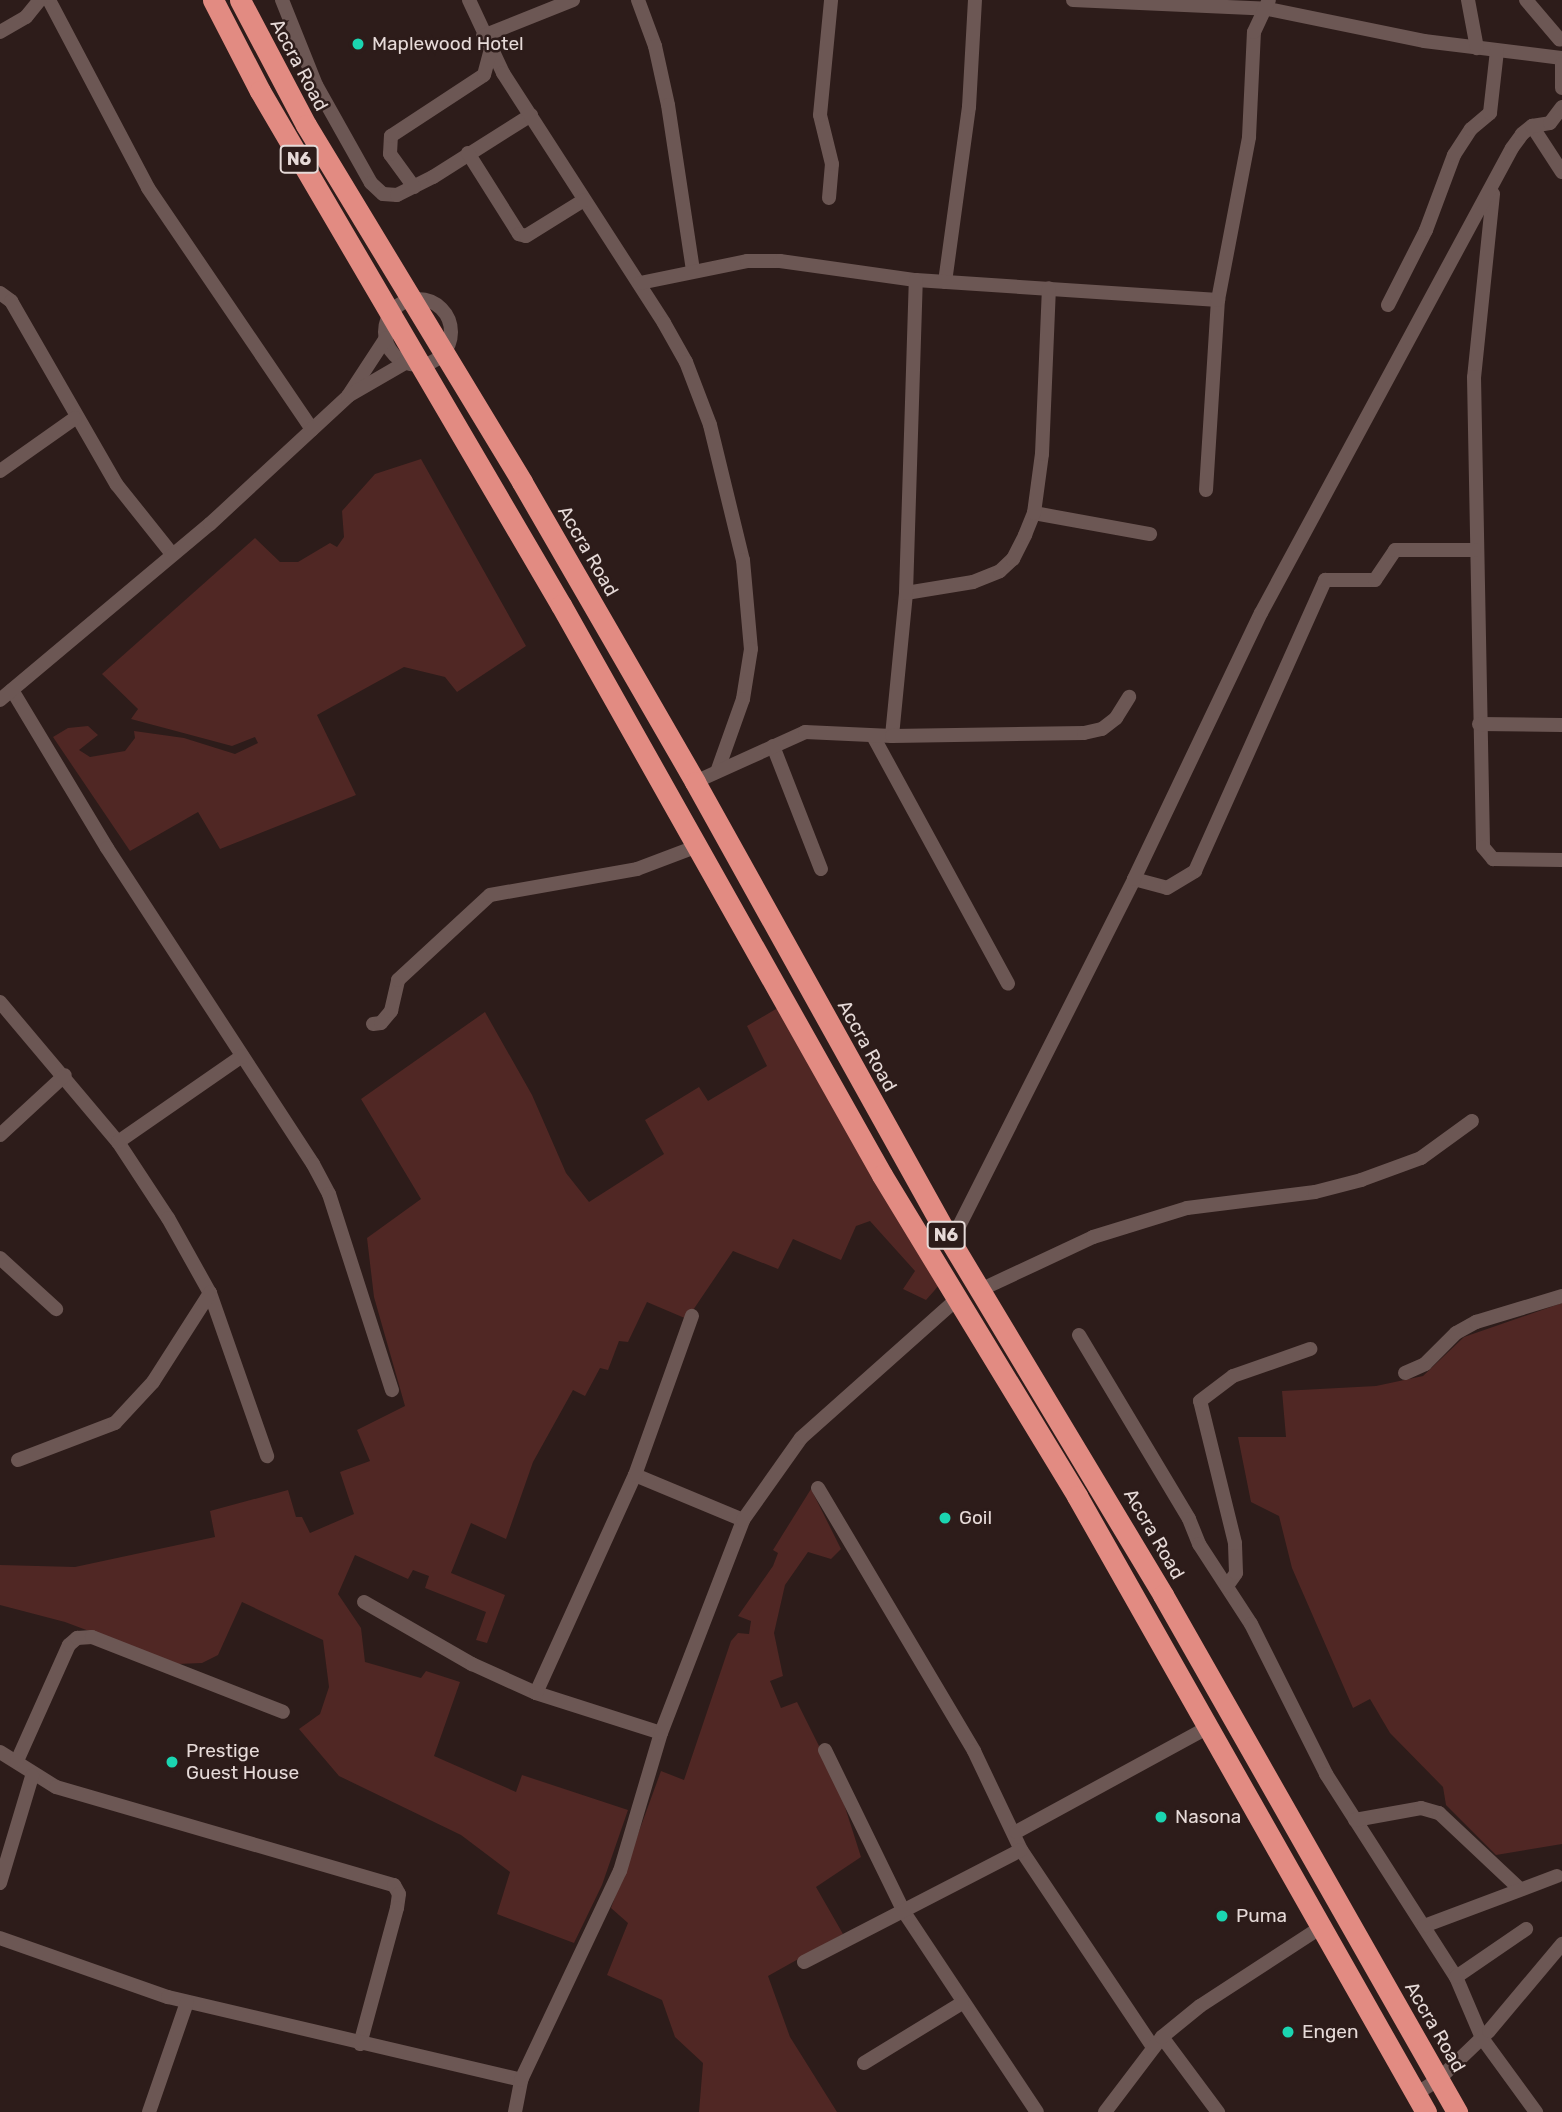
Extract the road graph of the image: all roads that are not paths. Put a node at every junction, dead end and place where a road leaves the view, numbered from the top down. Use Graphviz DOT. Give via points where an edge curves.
graph roads {
  1 [pos="40,0"];
  2 [pos="49,0"];
  3 [pos="213,0"];
  4 [pos="240,0"];
  5 [pos="282,0"];
  6 [pos="469,0"];
  7 [pos="573,0"];
  8 [pos="638,0"];
  9 [pos="831,0"];
  10 [pos="975,0"];
  11 [pos="1073,0"];
  12 [pos="1468,0"];
  13 [pos="1526,0"];
  14 [pos="1268,5"];
  15 [pos="1562,25"];
  16 [pos="0,32"];
  17 [pos="487,42"];
  18 [pos="1561,42"];
  19 [pos="1477,48"];
  20 [pos="1497,51"];
  21 [pos="1562,58"];
  22 [pos="1562,64"];
  23 [pos="1562,88"];
  24 [pos="1562,107"];
  25 [pos="531,115"];
  26 [pos="1532,126"];
  27 [pos="468,153"];
  28 [pos="1562,172"];
  29 [pos="1494,186"];
  30 [pos="414,187"];
  31 [pos="829,198"];
  32 [pos="584,200"];
  33 [pos="693,270"];
  34 [pos="916,280"];
  35 [pos="945,282"];
  36 [pos="640,283"];
  37 [pos="1049,288"];
  38 [pos="1,291"];
  39 [pos="411,299"];
  40 [pos="1218,300"];
  41 [pos="1388,305"];
  42 [pos="390,314"];
  43 [pos="386,338"];
  44 [pos="444,352"];
  45 [pos="412,364"];
  46 [pos="348,396"];
  47 [pos="75,418"];
  48 [pos="312,429"];
  49 [pos="0,471"];
  50 [pos="1206,490"];
  51 [pos="1034,513"];
  52 [pos="1150,534"];
  53 [pos="1474,550"];
  54 [pos="172,554"];
  55 [pos="906,593"];
  56 [pos="587,594"];
  57 [pos="561,605"];
  58 [pos="12,690"];
  59 [pos="1129,697"];
  60 [pos="0,700"];
  61 [pos="1479,724"];
  62 [pos="1562,725"];
  63 [pos="873,736"];
  64 [pos="892,736"];
  65 [pos="773,746"];
  66 [pos="717,772"];
  67 [pos="695,782"];
  68 [pos="698,846"];
  69 [pos="1562,860"];
  70 [pos="821,869"];
  71 [pos="1134,879"];
  72 [pos="1008,984"];
  73 [pos="0,1002"];
  74 [pos="373,1024"];
  75 [pos="242,1056"];
  76 [pos="65,1076"];
  77 [pos="1472,1121"];
  78 [pos="0,1135"];
  79 [pos="118,1142"];
  80 [pos="950,1242"];
  81 [pos="0,1258"];
  82 [pos="980,1290"];
  83 [pos="210,1293"];
  84 [pos="1559,1294"];
  85 [pos="957,1299"];
  86 [pos="56,1309"];
  87 [pos="692,1316"];
  88 [pos="1079,1335"];
  89 [pos="1310,1349"];
  90 [pos="1405,1373"];
  91 [pos="392,1390"];
  92 [pos="267,1456"];
  93 [pos="18,1460"];
  94 [pos="635,1475"];
  95 [pos="818,1488"];
  96 [pos="743,1520"];
  97 [pos="1227,1586"];
  98 [pos="364,1602"];
  99 [pos="536,1693"];
  100 [pos="283,1712"];
  101 [pos="1207,1728"];
  102 [pos="661,1733"];
  103 [pos="825,1750"];
  104 [pos="0,1752"];
  105 [pos="17,1761"];
  106 [pos="32,1776"];
  107 [pos="1355,1820"];
  108 [pos="1016,1832"];
  109 [pos="1021,1850"];
  110 [pos="1557,1876"];
  111 [pos="0,1883"];
  112 [pos="1519,1888"];
  113 [pos="904,1912"];
  114 [pos="1424,1926"];
  115 [pos="1321,1927"];
  116 [pos="1526,1929"];
  117 [pos="0,1938"];
  118 [pos="1562,1944"];
  119 [pos="804,1962"];
  120 [pos="1456,1977"];
  121 [pos="187,2002"];
  122 [pos="962,2003"];
  123 [pos="1482,2038"];
  124 [pos="1157,2042"];
  125 [pos="360,2044"];
  126 [pos="864,2063"];
  127 [pos="1438,2079"];
  128 [pos="522,2080"];
  129 [pos="1421,2103"];
  130 [pos="149,2112"];
  131 [pos="515,2112"];
  132 [pos="1037,2112"];
  133 [pos="1105,2112"];
  134 [pos="1218,2112"];
  135 [pos="1457,2112"];
  136 [pos="1536,2112"];
  1 -- 16 [label="street" via="26,17"];
  2 -- 48 [label="street" via="148,188"];
  3 -- 42 [label="highway, N6" via="260,91"];
  4 -- 39 [label="highway, Accra Road / N6" via="306,125"];
  5 -- 30 [label="street" via="316,85 371,183 390,196"];
  6 -- 17 [label="street"];
  7 -- 17 [label="street"];
  8 -- 33 [label="street" via="668,105"];
  9 -- 31 [label="street" via="820,115 832,164"];
  10 -- 35 [label="street" via="969,107"];
  11 -- 14 [label="street"];
  12 -- 19 [label="street"];
  13 -- 18 [label="street"];
  14 -- 19 [label="street"];
  14 -- 40 [label="street" via="1254,32 1248,137"];
  15 -- 18 [label="street"];
  17 -- 25 [label="street"];
  17 -- 30 [label="street" via="484,75 391,136 390,154"];
  19 -- 20 [label="street"];
  20 -- 21 [label="street"];
  20 -- 41 [label="street" via="1490,113 1471,129 1454,155 1426,230"];
  22 -- 23 [label="street"];
  24 -- 26 [label="street" via="1550,123"];
  25 -- 27 [label="street"];
  25 -- 32 [label="street"];
  26 -- 28 [label="street"];
  26 -- 29 [label="street" via="1512,148"];
  27 -- 30 [label="street"];
  27 -- 32 [label="street" via="519,234 526,236"];
  29 -- 53 [label="street" via="1474,377"];
  29 -- 71 [label="street" via="1261,613"];
  32 -- 36 [label="street"];
  33 -- 34 [label="street" via="780,261"];
  33 -- 36 [label="street"];
  34 -- 35 [label="street"];
  34 -- 55 [label="street"];
  35 -- 37 [label="street"];
  36 -- 66 [label="street" via="686,362 710,425 750,603 748,675"];
  37 -- 40 [label="street"];
  37 -- 51 [label="street" via="1042,454"];
  38 -- 47 [label="street" via="11,301"];
  39 -- 42 [label="street"];
  39 -- 44 [label="highway, Accra Road / N6"];
  40 -- 50 [label="street"];
  42 -- 43 [label="street"];
  42 -- 45 [label="highway, N6"];
  43 -- 45 [label="street" via="392,353"];
  43 -- 46 [label="street"];
  44 -- 45 [label="street"];
  44 -- 56 [label="highway, Accra Road / N6"];
  45 -- 46 [label="street"];
  45 -- 57 [label="highway, N6"];
  46 -- 48 [label="street"];
  47 -- 49 [label="street"];
  47 -- 54 [label="street" via="117,485"];
  48 -- 54 [label="street"];
  51 -- 52 [label="street"];
  51 -- 55 [label="street" via="1013,559 1000,571 973,582"];
  53 -- 61 [label="street"];
  53 -- 71 [label="street" via="1395,550 1375,580 1325,580 1195,871 1167,888"];
  54 -- 58 [label="street"];
  55 -- 64 [label="street"];
  56 -- 57 [label="highway"];
  56 -- 67 [label="highway, Accra Road / N6"];
  57 -- 68 [label="highway, N6"];
  58 -- 60 [label="street"];
  58 -- 75 [label="street" via="107,848"];
  59 -- 64 [label="street" via="1116,718 1102,729 1084,733"];
  61 -- 62 [label="street"];
  61 -- 69 [label="street" via="1486,855"];
  63 -- 64 [label="street"];
  63 -- 65 [label="street" via="805,732"];
  63 -- 72 [label="street"];
  65 -- 66 [label="street"];
  65 -- 70 [label="street"];
  66 -- 67 [label="street"];
  67 -- 80 [label="highway, Accra Road / N6"];
  68 -- 74 [label="street" via="637,869 490,895 398,980 391,1011 381,1023"];
  68 -- 85 [label="highway, N6"];
  71 -- 80 [label="street"];
  73 -- 76 [label="street"];
  75 -- 79 [label="street"];
  75 -- 91 [label="street" via="329,1194"];
  76 -- 78 [label="street"];
  76 -- 79 [label="street"];
  77 -- 82 [label="street" via="1421,1158 1361,1180 1315,1192 1188,1208 1093,1237"];
  79 -- 83 [label="street"];
  80 -- 82 [label="highway, Accra Road / N6"];
  81 -- 86 [label="street"];
  82 -- 127 [label="highway, Accra Road / N6" via="1116,1512"];
  83 -- 92 [label="street"];
  83 -- 93 [label="street" via="153,1382 115,1423"];
  84 -- 90 [label="street" via="1476,1322 1456,1333 1425,1364"];
  85 -- 96 [label="street" via="801,1438"];
  85 -- 101 [label="highway, N6" via="1077,1496"];
  87 -- 94 [label="street"];
  88 -- 97 [label="street"];
  89 -- 97 [label="street" via="1226,1380 1200,1401 1235,1543 1236,1573"];
  94 -- 96 [label="street"];
  94 -- 99 [label="street"];
  95 -- 108 [label="street" via="974,1751"];
  96 -- 102 [label="street"];
  97 -- 107 [label="street"];
  98 -- 99 [label="street" via="472,1664"];
  99 -- 102 [label="street"];
  100 -- 105 [label="street" via="92,1637 77,1638 69,1646"];
  101 -- 108 [label="street"];
  101 -- 115 [label="highway, N6"];
  102 -- 128 [label="street" via="620,1871"];
  103 -- 113 [label="street"];
  104 -- 105 [label="street"];
  105 -- 106 [label="street"];
  106 -- 111 [label="street"];
  106 -- 125 [label="street" via="195,1830 394,1885 399,1894 397,1908"];
  107 -- 112 [label="street" via="1422,1808 1439,1813"];
  107 -- 114 [label="street"];
  108 -- 109 [label="street"];
  109 -- 113 [label="street"];
  109 -- 124 [label="street"];
  110 -- 112 [label="street"];
  112 -- 114 [label="street"];
  113 -- 119 [label="street"];
  113 -- 122 [label="street"];
  114 -- 120 [label="street"];
  115 -- 124 [label="street" via="1200,2006"];
  115 -- 129 [label="highway, N6"];
  116 -- 120 [label="street"];
  117 -- 121 [label="street"];
  118 -- 123 [label="street"];
  120 -- 123 [label="street"];
  121 -- 125 [label="street"];
  121 -- 130 [label="street"];
  122 -- 126 [label="street"];
  122 -- 132 [label="street"];
  123 -- 127 [label="street"];
  123 -- 136 [label="street"];
  124 -- 133 [label="street"];
  124 -- 134 [label="street"];
  125 -- 128 [label="street"];
  127 -- 129 [label="street"];
  127 -- 135 [label="highway, Accra Road / N6"];
  128 -- 131 [label="street"];
}
